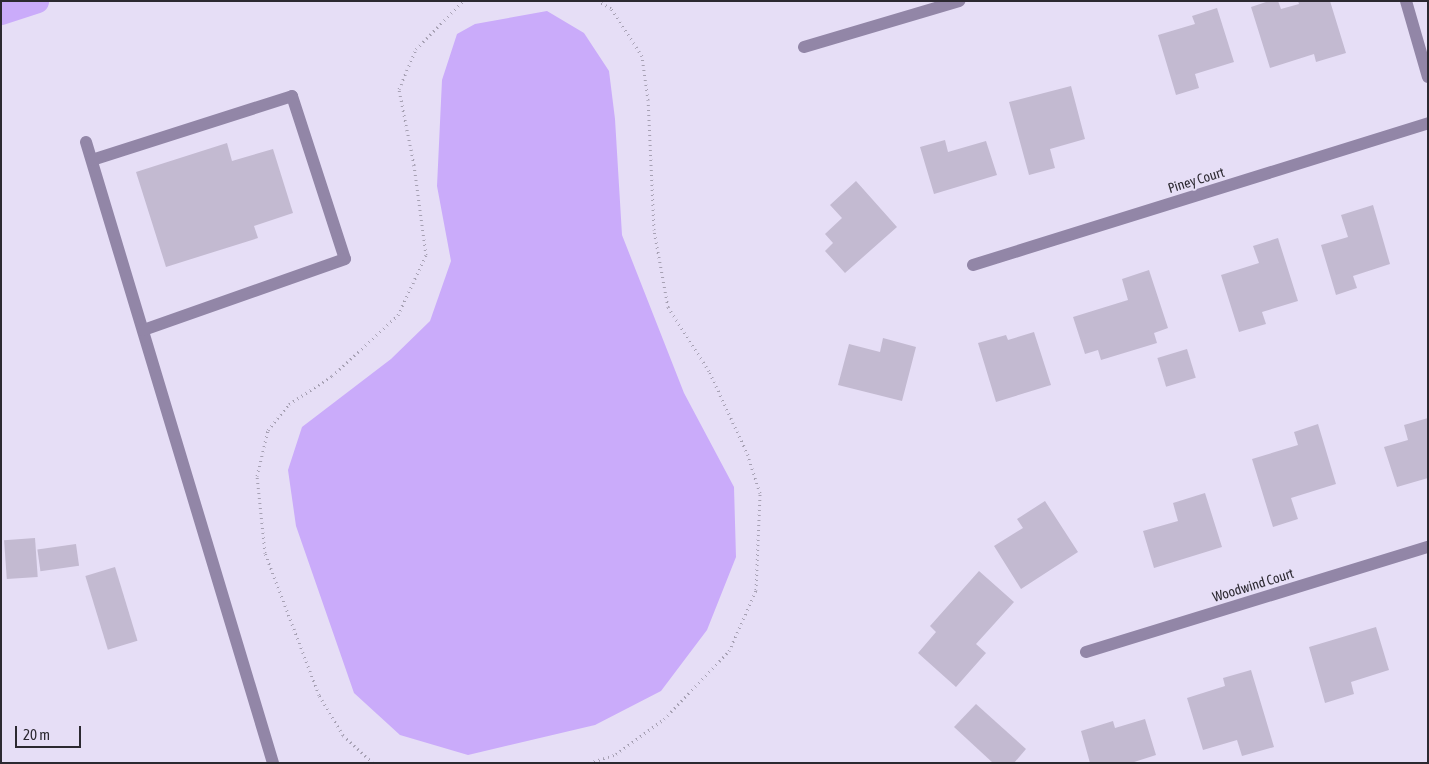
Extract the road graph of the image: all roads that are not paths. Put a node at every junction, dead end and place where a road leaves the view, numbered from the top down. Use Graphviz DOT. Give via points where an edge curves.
graph roads {
  1 [pos="959,1"];
  2 [pos="1406,1"];
  3 [pos="804,47"];
  4 [pos="1428,78"];
  5 [pos="1428,124"];
  6 [pos="86,142"];
  7 [pos="92,160"];
  8 [pos="973,265"];
  9 [pos="143,330"];
  10 [pos="1428,547"];
  11 [pos="1086,652"];
  12 [pos="273,763"];
  1 -- 3 [label="street"];
  2 -- 4 [label="street"];
  5 -- 8 [label="street, Piney Court"];
  6 -- 7 [label="street"];
  7 -- 9 [label="street"];
  7 -- 9 [label="street" via="292,96 345,259"];
  9 -- 12 [label="street"];
  10 -- 11 [label="street, Woodwind Court"];
}
